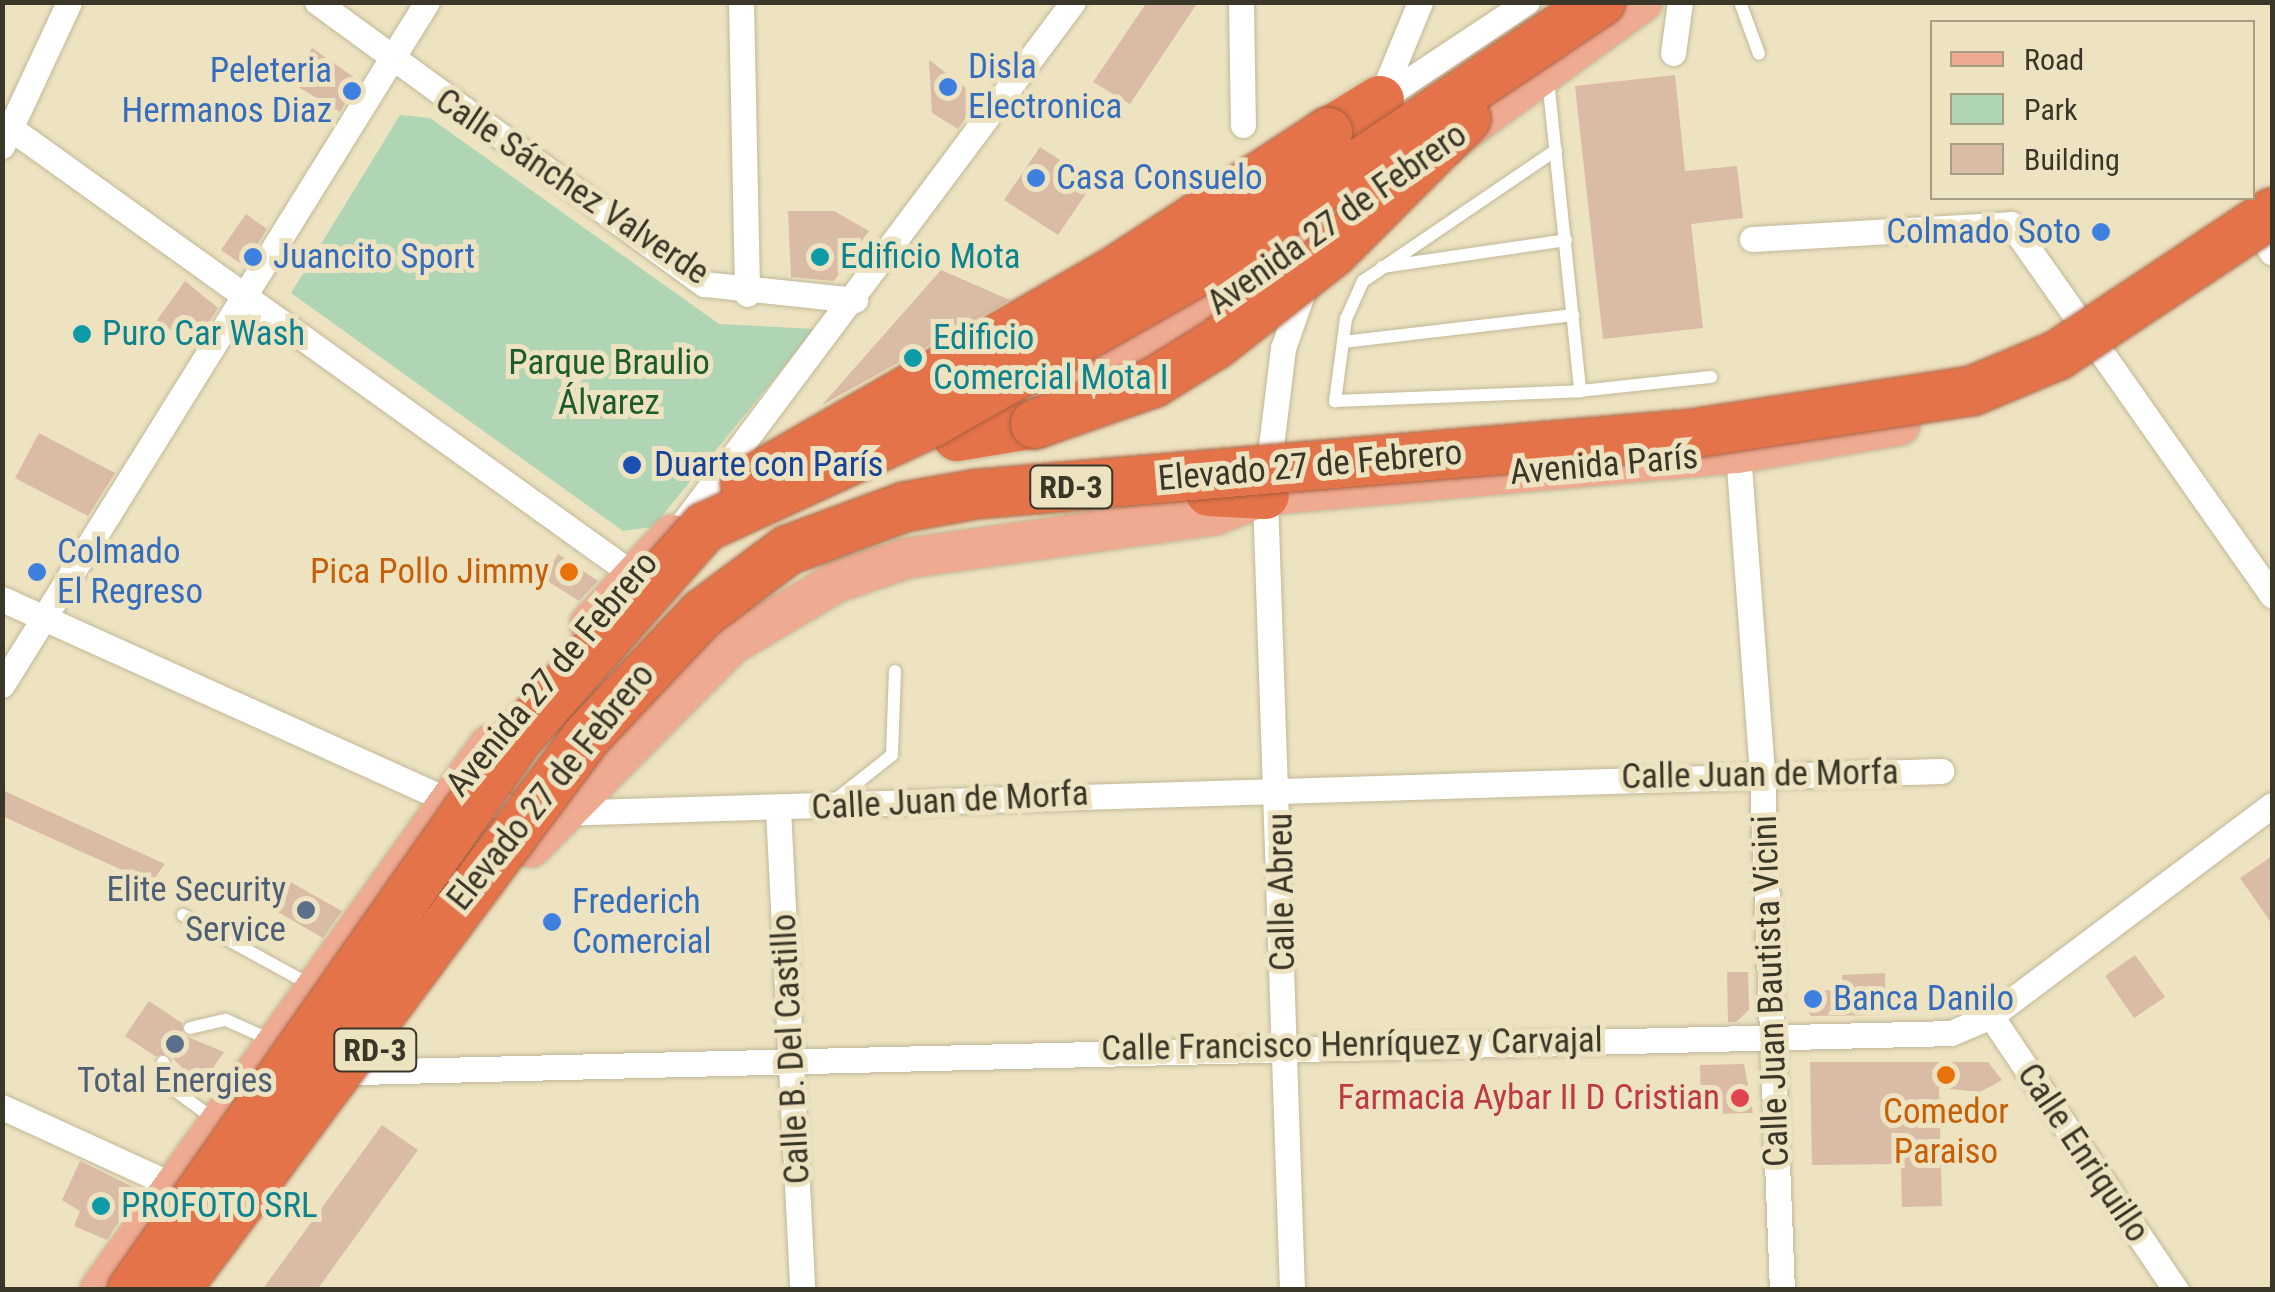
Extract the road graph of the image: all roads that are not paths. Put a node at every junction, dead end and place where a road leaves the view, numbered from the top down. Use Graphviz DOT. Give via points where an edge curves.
graph roads {
  1 [pos="69,2"];
  2 [pos="316,2"];
  3 [pos="427,2"];
  4 [pos="741,2"];
  5 [pos="1073,2"];
  6 [pos="1241,2"];
  7 [pos="1420,2"];
  8 [pos="1527,2"];
  9 [pos="1601,2"];
  10 [pos="1642,2"];
  11 [pos="1680,2"];
  12 [pos="1740,2"];
  13 [pos="1673,53"];
  14 [pos="1759,54"];
  15 [pos="389,61"];
  16 [pos="1536,66"];
  17 [pos="1380,100"];
  18 [pos="1243,125"];
  19 [pos="5,132"];
  20 [pos="1556,150"];
  21 [pos="1329,224"];
  22 [pos="2270,233"];
  23 [pos="1752,239"];
  24 [pos="1566,240"];
  25 [pos="1379,267"];
  26 [pos="245,291"];
  27 [pos="746,294"];
  28 [pos="855,300"];
  29 [pos="1573,316"];
  30 [pos="1342,342"];
  31 [pos="2098,346"];
  32 [pos="1711,377"];
  33 [pos="1580,391"];
  34 [pos="957,437"];
  35 [pos="1738,453"];
  36 [pos="1265,495"];
  37 [pos="693,527"];
  38 [pos="632,574"];
  39 [pos="2272,596"];
  40 [pos="2,599"];
  41 [pos="44,617"];
  42 [pos="895,671"];
  43 [pos="2,685"];
  44 [pos="1941,771"];
  45 [pos="1762,774"];
  46 [pos="1280,786"];
  47 [pos="445,799"];
  48 [pos="2272,805"];
  49 [pos="827,807"];
  50 [pos="778,809"];
  51 [pos="558,813"];
  52 [pos="492,854"];
  53 [pos="183,915"];
  54 [pos="312,986"];
  55 [pos="1991,1016"];
  56 [pos="190,1028"];
  57 [pos="1772,1037"];
  58 [pos="273,1042"];
  59 [pos="1285,1044"];
  60 [pos="163,1062"];
  61 [pos="792,1062"];
  62 [pos="358,1072"];
  63 [pos="2,1107"];
  64 [pos="216,1122"];
  65 [pos="172,1184"];
  66 [pos="100,1290"];
  67 [pos="132,1290"];
  68 [pos="175,1290"];
  69 [pos="198,1290"];
  70 [pos="802,1290"];
  71 [pos="1292,1290"];
  72 [pos="1782,1290"];
  73 [pos="2176,1290"];
  1 -- 19 [label="street"];
  2 -- 15 [label="street, Calle Sánchez Valverde"];
  3 -- 15 [label="street"];
  4 -- 27 [label="street"];
  5 -- 28 [label="street"];
  6 -- 18 [label="street"];
  7 -- 17 [label="street, Calle Abreu"];
  8 -- 17 [label="street"];
  9 -- 16 [label="highway, Elevado 27 de Febrero / RD-3, bridge"];
  10 -- 16 [label="main road, Avenida 27 de Febrero / RD-3"];
  11 -- 13 [label="street"];
  12 -- 14 [label="lane"];
  15 -- 26 [label="street"];
  15 -- 27 [label="street, Calle Sánchez Valverde" via="704,284"];
  16 -- 20 [label="lane"];
  16 -- 21 [label="main road, Avenida 27 de Febrero / RD-3"];
  16 -- 34 [label="highway, bridge" via="1374,215 1216,344 1152,383 1035,424"];
  16 -- 37 [label="highway, Elevado 27 de Febrero / RD-3, bridge" via="1197,272 932,422"];
  17 -- 21 [label="street, Calle Abreu"];
  17 -- 37 [label="highway, bridge" via="1112,273 792,452"];
  19 -- 26 [label="street"];
  20 -- 24 [label="lane"];
  20 -- 25 [label="lane"];
  21 -- 34 [label="main road, Avenida 27 de Febrero / RD-3" via="1138,355"];
  21 -- 36 [label="street, Calle Abreu" via="1283,348"];
  22 -- 31 [label="main road, Avenida París / RD-3"];
  22 -- 52 [label="highway, Elevado 27 de Febrero / RD-3, bridge" via="2058,355 1972,391 1690,434 978,494 833,528 702,614"];
  23 -- 31 [label="street" via="2011,224"];
  24 -- 25 [label="lane"];
  24 -- 29 [label="lane"];
  25 -- 30 [label="lane" via="1356,292"];
  26 -- 38 [label="street"];
  26 -- 41 [label="street"];
  27 -- 28 [label="street, Calle Sánchez Valverde"];
  28 -- 37 [label="street"];
  29 -- 30 [label="lane"];
  29 -- 33 [label="lane"];
  30 -- 33 [label="lane" via="1341,405"];
  31 -- 35 [label="main road, Avenida París / RD-3" via="2037,384 1963,414"];
  31 -- 39 [label="street"];
  32 -- 33 [label="lane"];
  34 -- 37 [label="main road, Avenida 27 de Febrero / RD-3" via="802,468"];
  35 -- 36 [label="main road, Avenida París / RD-3"];
  35 -- 45 [label="street, Calle Juan Bautista Vicini"];
  36 -- 46 [label="street, Calle Abreu"];
  36 -- 51 [label="main road, Avenida París / RD-3" via="1215,514 908,558 837,582 732,644"];
  36 -- 52 [label="highway, bridge" via="1209,492 990,510 854,538 803,560 712,619 583,772"];
  37 -- 38 [label="main road, Avenida 27 de Febrero / RD-3"];
  37 -- 67 [label="highway, Elevado 27 de Febrero / RD-3, bridge" via="520,737"];
  38 -- 47 [label="main road, Avenida 27 de Febrero / RD-3"];
  40 -- 41 [label="street, Calle Juan de Morfa"];
  41 -- 43 [label="street"];
  41 -- 47 [label="street, Calle Juan de Morfa"];
  42 -- 49 [label="lane" via="892,755"];
  44 -- 45 [label="street, Calle Juan de Morfa"];
  45 -- 46 [label="street, Calle Juan de Morfa"];
  45 -- 57 [label="street, Calle Juan Bautista Vicini"];
  46 -- 49 [label="street, Calle Juan de Morfa"];
  46 -- 59 [label="street, Calle Abreu"];
  47 -- 51 [label="street, Calle Juan de Morfa"];
  47 -- 54 [label="main road, Avenida 27 de Febrero / RD-3"];
  48 -- 55 [label="street, Calle Francisco Henríquez y Carvajal"];
  49 -- 50 [label="street, Calle Juan de Morfa"];
  50 -- 51 [label="street, Calle Juan de Morfa"];
  50 -- 61 [label="street, Calle B. Del Castillo"];
  51 -- 62 [label="main road, RD-3"];
  52 -- 68 [label="highway, Elevado 27 de Febrero / RD-3, bridge"];
  53 -- 54 [label="lane"];
  54 -- 58 [label="main road, Avenida 27 de Febrero / RD-3"];
  55 -- 57 [label="street, Calle Francisco Henríquez y Carvajal" via="1951,1033"];
  55 -- 73 [label="street, Calle Enriquillo"];
  56 -- 58 [label="lane" via="226,1020"];
  57 -- 59 [label="street, Calle Francisco Henríquez y Carvajal"];
  57 -- 72 [label="street, Calle Juan Bautista Vicini"];
  58 -- 64 [label="main road, Avenida 27 de Febrero / RD-3"];
  59 -- 61 [label="street, Calle Francisco Henríquez y Carvajal"];
  59 -- 71 [label="street, Calle Abreu"];
  60 -- 64 [label="lane" via="170,1087"];
  61 -- 62 [label="street, Calle Francisco Henríquez y Carvajal"];
  61 -- 70 [label="street, Calle B. Del Castillo"];
  62 -- 69 [label="main road, RD-3"];
  63 -- 65 [label="street"];
  64 -- 65 [label="main road, Avenida 27 de Febrero / RD-3"];
  65 -- 66 [label="main road, Avenida 27 de Febrero / RD-3"];
}
